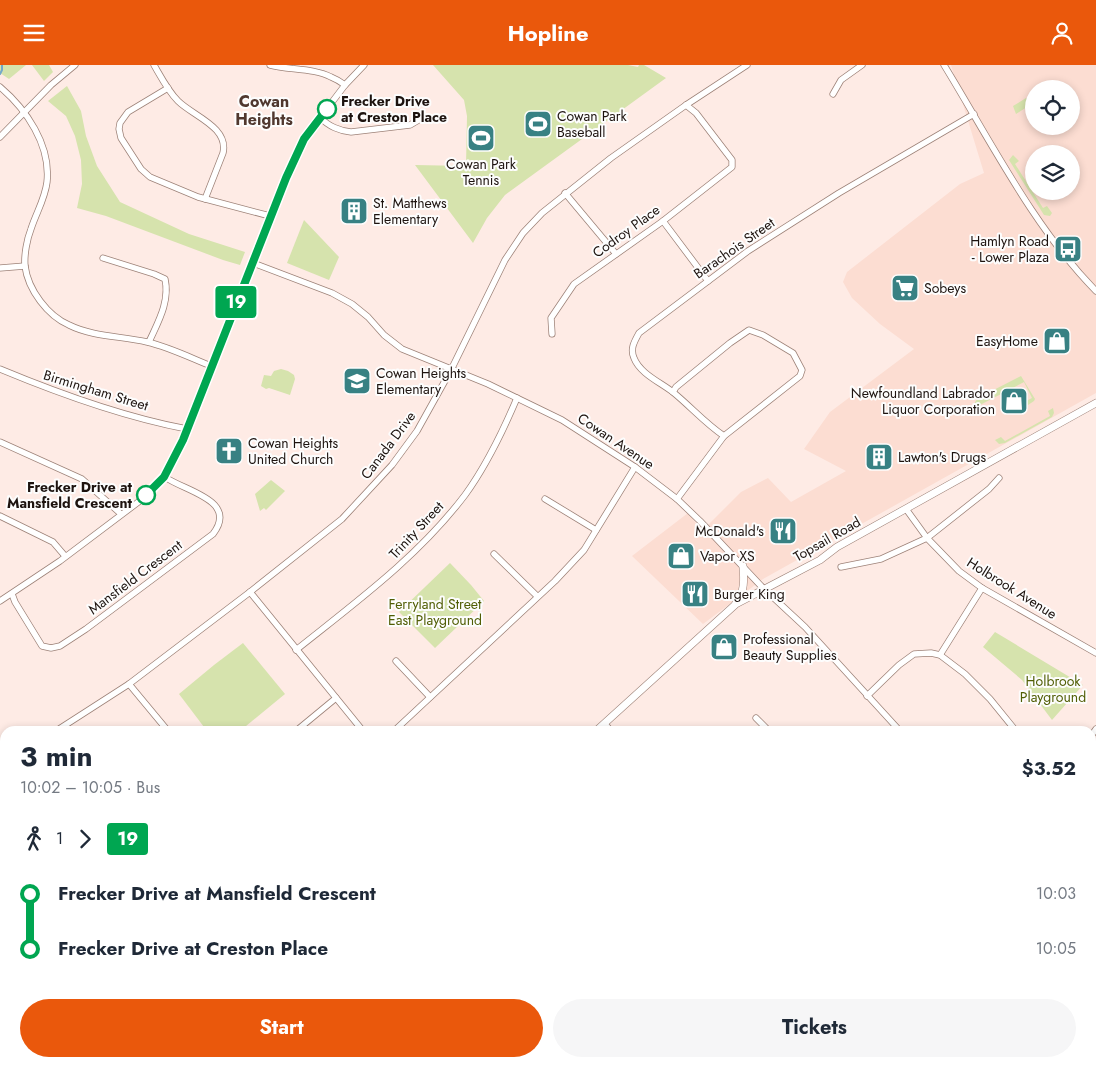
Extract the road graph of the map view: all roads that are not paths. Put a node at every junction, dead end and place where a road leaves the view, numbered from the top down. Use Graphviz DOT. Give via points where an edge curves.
graph roads {
  1 [pos="75,65"];
  2 [pos="154,65"];
  3 [pos="270,65"];
  4 [pos="364,65"];
  5 [pos="747,65"];
  6 [pos="862,65"];
  7 [pos="944,65"];
  8 [pos="293,67"];
  9 [pos="345,85"];
  10 [pos="0,87"];
  11 [pos="168,88"];
  12 [pos="833,94"];
  13 [pos="686,105"];
  14 [pos="24,112"];
  15 [pos="974,114"];
  16 [pos="321,118"];
  17 [pos="422,118"];
  18 [pos="0,137"];
  19 [pos="566,193"];
  20 [pos="205,199"];
  21 [pos="270,216"];
  22 [pos="663,221"];
  23 [pos="616,254"];
  24 [pos="103,258"];
  25 [pos="253,263"];
  26 [pos="26,266"];
  27 [pos="0,268"];
  28 [pos="708,281"];
  29 [pos="1096,291"];
  30 [pos="552,334"];
  31 [pos="149,342"];
  32 [pos="211,366"];
  33 [pos="0,369"];
  34 [pos="451,370"];
  35 [pos="673,392"];
  36 [pos="517,398"];
  37 [pos="1096,403"];
  38 [pos="187,429"];
  39 [pos="724,437"];
  40 [pos="0,442"];
  41 [pos="635,467"];
  42 [pos="164,477"];
  43 [pos="999,478"];
  44 [pos="545,499"];
  45 [pos="677,499"];
  46 [pos="906,509"];
  47 [pos="121,513"];
  48 [pos="0,516"];
  49 [pos="596,530"];
  50 [pos="927,538"];
  51 [pos="494,554"];
  52 [pos="66,556"];
  53 [pos="743,565"];
  54 [pos="841,567"];
  55 [pos="763,588"];
  56 [pos="982,588"];
  57 [pos="250,592"];
  58 [pos="12,594"];
  59 [pos="537,596"];
  60 [pos="0,601"];
  61 [pos="736,604"];
  62 [pos="296,650"];
  63 [pos="1096,653"];
  64 [pos="940,655"];
  65 [pos="396,661"];
  66 [pos="129,683"];
  67 [pos="867,696"];
  68 [pos="430,697"];
  69 [pos="336,698"];
  70 [pos="756,718"];
  71 [pos="604,723"];
  72 [pos="64,726"];
  73 [pos="164,726"];
  74 [pos="302,726"];
  75 [pos="359,726"];
  76 [pos="399,726"];
  77 [pos="601,726"];
  78 [pos="607,726"];
  79 [pos="764,726"];
  80 [pos="895,726"];
  81 [pos="1012,726"];
  1 -- 14 [label="street"];
  2 -- 11 [label="street"];
  3 -- 8 [label="street"];
  4 -- 9 [label="street"];
  5 -- 13 [label="street, Canada Drive"];
  6 -- 12 [label="street" via="841,80"];
  7 -- 15 [label="street"];
  8 -- 9 [label="street" via="331,76"];
  9 -- 16 [label="street"];
  10 -- 14 [label="street" via="19,103"];
  11 -- 20 [label="street" via="179,102 223,138 224,153"];
  11 -- 20 [label="street" via="125,114 119,126 120,135 146,174"];
  13 -- 19 [label="street, Canada Drive"];
  13 -- 22 [label="street, Codroy Place" via="696,113 732,160 732,167"];
  14 -- 18 [label="street"];
  14 -- 26 [label="street" via="40,140 47,171 42,201 30,230"];
  15 -- 28 [label="street, Barachois Street" via="839,193 748,251"];
  15 -- 29 [label="street" via="1052,239"];
  16 -- 17 [label="street" via="342,131 351,132 410,125"];
  16 -- 21 [label="street" via="304,139"];
  19 -- 23 [label="street"];
  19 -- 34 [label="street, Canada Drive" via="523,233 505,260"];
  20 -- 21 [label="street"];
  21 -- 25 [label="street"];
  22 -- 23 [label="street, Codroy Place"];
  22 -- 28 [label="street"];
  23 -- 30 [label="street, Codroy Place" via="574,284 551,318"];
  24 -- 31 [label="street" via="164,279 166,300"];
  25 -- 32 [label="street"];
  25 -- 34 [label="street, Cowan Avenue" via="345,300 402,349"];
  26 -- 27 [label="street"];
  26 -- 31 [label="street" via="31,285 41,302 69,325 88,332"];
  28 -- 35 [label="street, Barachois Street" via="639,333 632,346 636,363"];
  31 -- 32 [label="street"];
  32 -- 38 [label="street"];
  33 -- 38 [label="street, Birmingham Street" via="72,397"];
  34 -- 36 [label="street, Cowan Avenue"];
  34 -- 57 [label="street, Canada Drive" via="417,431 369,492 342,519"];
  35 -- 39 [label="street, Barachois Street"];
  35 -- 39 [label="street" via="749,329 793,353 802,370 800,376"];
  36 -- 41 [label="street, Cowan Avenue" via="562,420"];
  36 -- 62 [label="street, Trinity Street" via="493,449 465,495 431,535 370,592"];
  37 -- 46 [label="main road, Topsail Road"];
  38 -- 42 [label="street"];
  39 -- 45 [label="street"];
  40 -- 47 [label="street" via="82,479"];
  41 -- 45 [label="street, Cowan Avenue"];
  41 -- 49 [label="street"];
  42 -- 47 [label="street" via="141,500"];
  42 -- 58 [label="street, Mansfield Crescent" via="207,498 218,509 221,518 214,534 60,646 42,646"];
  43 -- 50 [label="street"];
  44 -- 49 [label="street"];
  45 -- 53 [label="street, Cowan Avenue"];
  46 -- 50 [label="street, Holbrook Avenue"];
  46 -- 55 [label="main road, Topsail Road" via="836,547 820,560"];
  47 -- 52 [label="street"];
  48 -- 52 [label="street" via="53,542"];
  49 -- 59 [label="street" via="584,550"];
  50 -- 54 [label="street" via="880,559"];
  50 -- 56 [label="street, Holbrook Avenue" via="959,571"];
  51 -- 59 [label="street"];
  52 -- 58 [label="street"];
  53 -- 55 [label="street, Cowan Avenue"];
  53 -- 61 [label="main road" via="744,584"];
  55 -- 61 [label="main road, Topsail Road"];
  55 -- 67 [label="street, Cowan Avenue" via="805,627"];
  56 -- 63 [label="street, Holbrook Avenue"];
  56 -- 64 [label="street"];
  57 -- 62 [label="street"];
  57 -- 66 [label="street, Canada Drive"];
  58 -- 60 [label="street"];
  59 -- 68 [label="street"];
  61 -- 71 [label="main road, Topsail Road"];
  62 -- 69 [label="street"];
  64 -- 67 [label="street" via="914,655 898,665"];
  64 -- 81 [label="street" via="965,674"];
  65 -- 68 [label="street"];
  66 -- 72 [label="street, Canada Drive"];
  66 -- 73 [label="street"];
  67 -- 80 [label="street, Cowan Avenue"];
  68 -- 76 [label="street"];
  69 -- 74 [label="street"];
  69 -- 75 [label="street"];
  70 -- 79 [label="street"];
  71 -- 77 [label="main road, Topsail Road"];
  71 -- 78 [label="street"];
}
